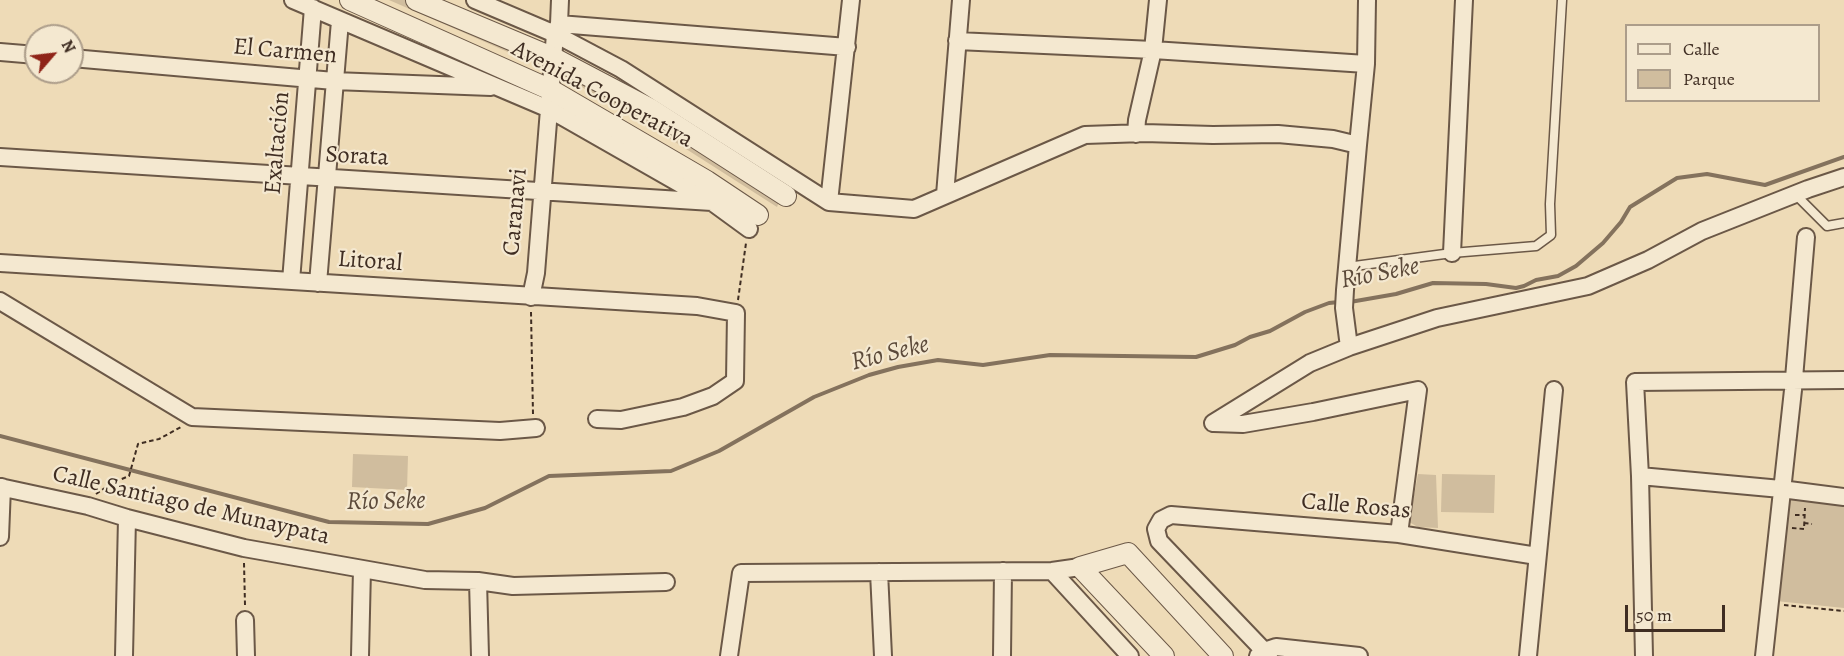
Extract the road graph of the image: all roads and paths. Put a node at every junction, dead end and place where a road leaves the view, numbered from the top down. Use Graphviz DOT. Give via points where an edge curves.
graph roads {
  1 [pos="293,0"];
  2 [pos="350,0"];
  3 [pos="416,0"];
  4 [pos="475,0"];
  5 [pos="560,0"];
  6 [pos="851,0"];
  7 [pos="961,0"];
  8 [pos="1158,0"];
  9 [pos="1367,0"];
  10 [pos="1464,0"];
  11 [pos="1562,0"];
  12 [pos="313,8"];
  13 [pos="340,21"];
  14 [pos="557,29"];
  15 [pos="957,41"];
  16 [pos="847,47"];
  17 [pos="1153,50"];
  18 [pos="0,52"];
  19 [pos="24,54"];
  20 [pos="554,58"];
  21 [pos="84,59"];
  22 [pos="1366,64"];
  23 [pos="308,78"];
  24 [pos="334,81"];
  25 [pos="494,84"];
  26 [pos="550,100"];
  27 [pos="1136,134"];
  28 [pos="1358,145"];
  29 [pos="0,157"];
  30 [pos="300,177"];
  31 [pos="1844,177"];
  32 [pos="326,179"];
  33 [pos="542,190"];
  34 [pos="1795,194"];
  35 [pos="945,195"];
  36 [pos="786,196"];
  37 [pos="712,202"];
  38 [pos="829,202"];
  39 [pos="753,222"];
  40 [pos="1844,223"];
  41 [pos="1806,237"];
  42 [pos="1452,253"];
  43 [pos="0,263"];
  44 [pos="1347,267"];
  45 [pos="291,281"];
  46 [pos="318,283"];
  47 [pos="531,297"];
  48 [pos="0,301"];
  49 [pos="736,313"];
  50 [pos="1349,347"];
  51 [pos="1844,380"];
  52 [pos="1793,381"];
  53 [pos="1554,390"];
  54 [pos="192,417"];
  55 [pos="597,419"];
  56 [pos="536,428"];
  57 [pos="1640,476"];
  58 [pos="1,487"];
  59 [pos="1782,489"];
  60 [pos="1844,497"];
  61 [pos="88,506"];
  62 [pos="1805,507"];
  63 [pos="1792,515"];
  64 [pos="1804,516"];
  65 [pos="127,518"];
  66 [pos="1804,523"];
  67 [pos="1812,524"];
  68 [pos="1786,528"];
  69 [pos="1399,534"];
  70 [pos="0,537"];
  71 [pos="244,548"];
  72 [pos="1537,556"];
  73 [pos="1080,567"];
  74 [pos="362,569"];
  75 [pos="1003,571"];
  76 [pos="1052,571"];
  77 [pos="879,572"];
  78 [pos="478,581"];
  79 [pos="666,582"];
  80 [pos="1770,603"];
  81 [pos="1844,611"];
  82 [pos="245,620"];
  83 [pos="1263,654"];
  84 [pos="124,656"];
  85 [pos="246,656"];
  86 [pos="360,656"];
  87 [pos="480,656"];
  88 [pos="729,656"];
  89 [pos="883,656"];
  90 [pos="1002,656"];
  91 [pos="1130,656"];
  92 [pos="1164,656"];
  93 [pos="1223,656"];
  94 [pos="1359,656"];
  95 [pos="1528,656"];
  96 [pos="1644,656"];
  97 [pos="1764,656"];
  1 -- 12 [label="street"];
  2 -- 26 [label="street, Avenida Cooperativa"];
  3 -- 20 [label="street, Avenida Cooperativa"];
  4 -- 14 [label="street"];
  5 -- 14 [label="street, Caranavi"];
  6 -- 16 [label="street"];
  7 -- 15 [label="street"];
  8 -- 17 [label="street"];
  9 -- 22 [label="street"];
  10 -- 42 [label="street"];
  11 -- 42 [label="lane" via="1551,235 1536,246"];
  12 -- 13 [label="street"];
  12 -- 23 [label="street, Exaltación"];
  13 -- 24 [label="street"];
  13 -- 25 [label="street"];
  14 -- 16 [label="street"];
  14 -- 20 [label="street, Caranavi"];
  14 -- 38 [label="street"];
  15 -- 17 [label="street"];
  15 -- 35 [label="street"];
  16 -- 38 [label="street"];
  17 -- 22 [label="street"];
  17 -- 27 [label="street"];
  18 -- 19 [label="street"];
  20 -- 26 [label="street, Caranavi"];
  20 -- 36 [label="street, Avenida Cooperativa" via="649,108"];
  21 -- 23 [label="street, El Carmen"];
  22 -- 28 [label="street"];
  23 -- 24 [label="street, El Carmen"];
  23 -- 30 [label="street, Exaltación"];
  24 -- 25 [label="street, El Carmen" via="484,88"];
  24 -- 32 [label="street"];
  25 -- 26 [label="street"];
  26 -- 33 [label="street, Caranavi"];
  26 -- 37 [label="street"];
  26 -- 39 [label="street, Avenida Cooperativa" via="707,181"];
  27 -- 28 [label="street" via="1278,134"];
  27 -- 35 [label="street" via="1085,135"];
  28 -- 44 [label="street"];
  29 -- 30 [label="street, Sorata"];
  30 -- 32 [label="street, Sorata"];
  30 -- 45 [label="street, Exaltación"];
  31 -- 34 [label="street"];
  32 -- 33 [label="street, Sorata"];
  32 -- 46 [label="street"];
  33 -- 37 [label="street, Sorata"];
  33 -- 47 [label="street, Caranavi"];
  34 -- 40 [label="lane" via="1827,226"];
  34 -- 50 [label="street" via="1702,231 1587,286 1437,318"];
  35 -- 38 [label="street" via="914,210"];
  37 -- 39 [label="street"];
  39 -- 49 [label="path"];
  41 -- 52 [label="street"];
  42 -- 44 [label="lane"];
  43 -- 45 [label="street, Litoral"];
  44 -- 50 [label="street" via="1344,308"];
  45 -- 46 [label="street, Litoral"];
  46 -- 47 [label="street, Litoral"];
  47 -- 49 [label="street, Litoral" via="697,306"];
  47 -- 56 [label="path" via="532,407"];
  48 -- 54 [label="street"];
  49 -- 55 [label="street" via="735,381 713,396 683,407 621,420"];
  50 -- 69 [label="street" via="1310,363 1213,423 1243,424 1418,390"];
  51 -- 52 [label="street"];
  52 -- 57 [label="street" via="1635,382"];
  52 -- 59 [label="street"];
  53 -- 72 [label="street"];
  54 -- 56 [label="street" via="500,430"];
  54 -- 61 [label="path" via="159,439 138,444 129,476 98,492"];
  57 -- 59 [label="street"];
  57 -- 96 [label="street"];
  58 -- 61 [label="street, Calle Santiago de Munaypata"];
  58 -- 70 [label="street"];
  59 -- 60 [label="street"];
  59 -- 80 [label="street"];
  61 -- 65 [label="street, Calle Santiago de Munaypata"];
  62 -- 64 [label="path"];
  63 -- 64 [label="path"];
  64 -- 66 [label="path"];
  65 -- 71 [label="street, Calle Santiago de Munaypata"];
  65 -- 84 [label="street"];
  66 -- 67 [label="path"];
  66 -- 68 [label="path" via="1804,529"];
  69 -- 72 [label="street, Calle Rosas"];
  69 -- 83 [label="street, Calle Rosas" via="1171,515 1161,520 1156,529 1159,541"];
  71 -- 74 [label="street, Calle Santiago de Munaypata"];
  71 -- 82 [label="path"];
  72 -- 95 [label="street"];
  73 -- 76 [label="street"];
  73 -- 92 [label="street"];
  73 -- 93 [label="street" via="1128,553"];
  74 -- 78 [label="street, Calle Santiago de Munaypata" via="425,580"];
  74 -- 86 [label="street"];
  75 -- 76 [label="street"];
  75 -- 77 [label="street"];
  75 -- 90 [label="street"];
  76 -- 91 [label="street"];
  77 -- 88 [label="street" via="741,573"];
  77 -- 89 [label="street"];
  78 -- 79 [label="street, Calle Santiago de Munaypata" via="513,586"];
  78 -- 87 [label="street"];
  80 -- 81 [label="path"];
  80 -- 97 [label="street"];
  82 -- 85 [label="street"];
  83 -- 94 [label="street" via="1283,648"];
}
